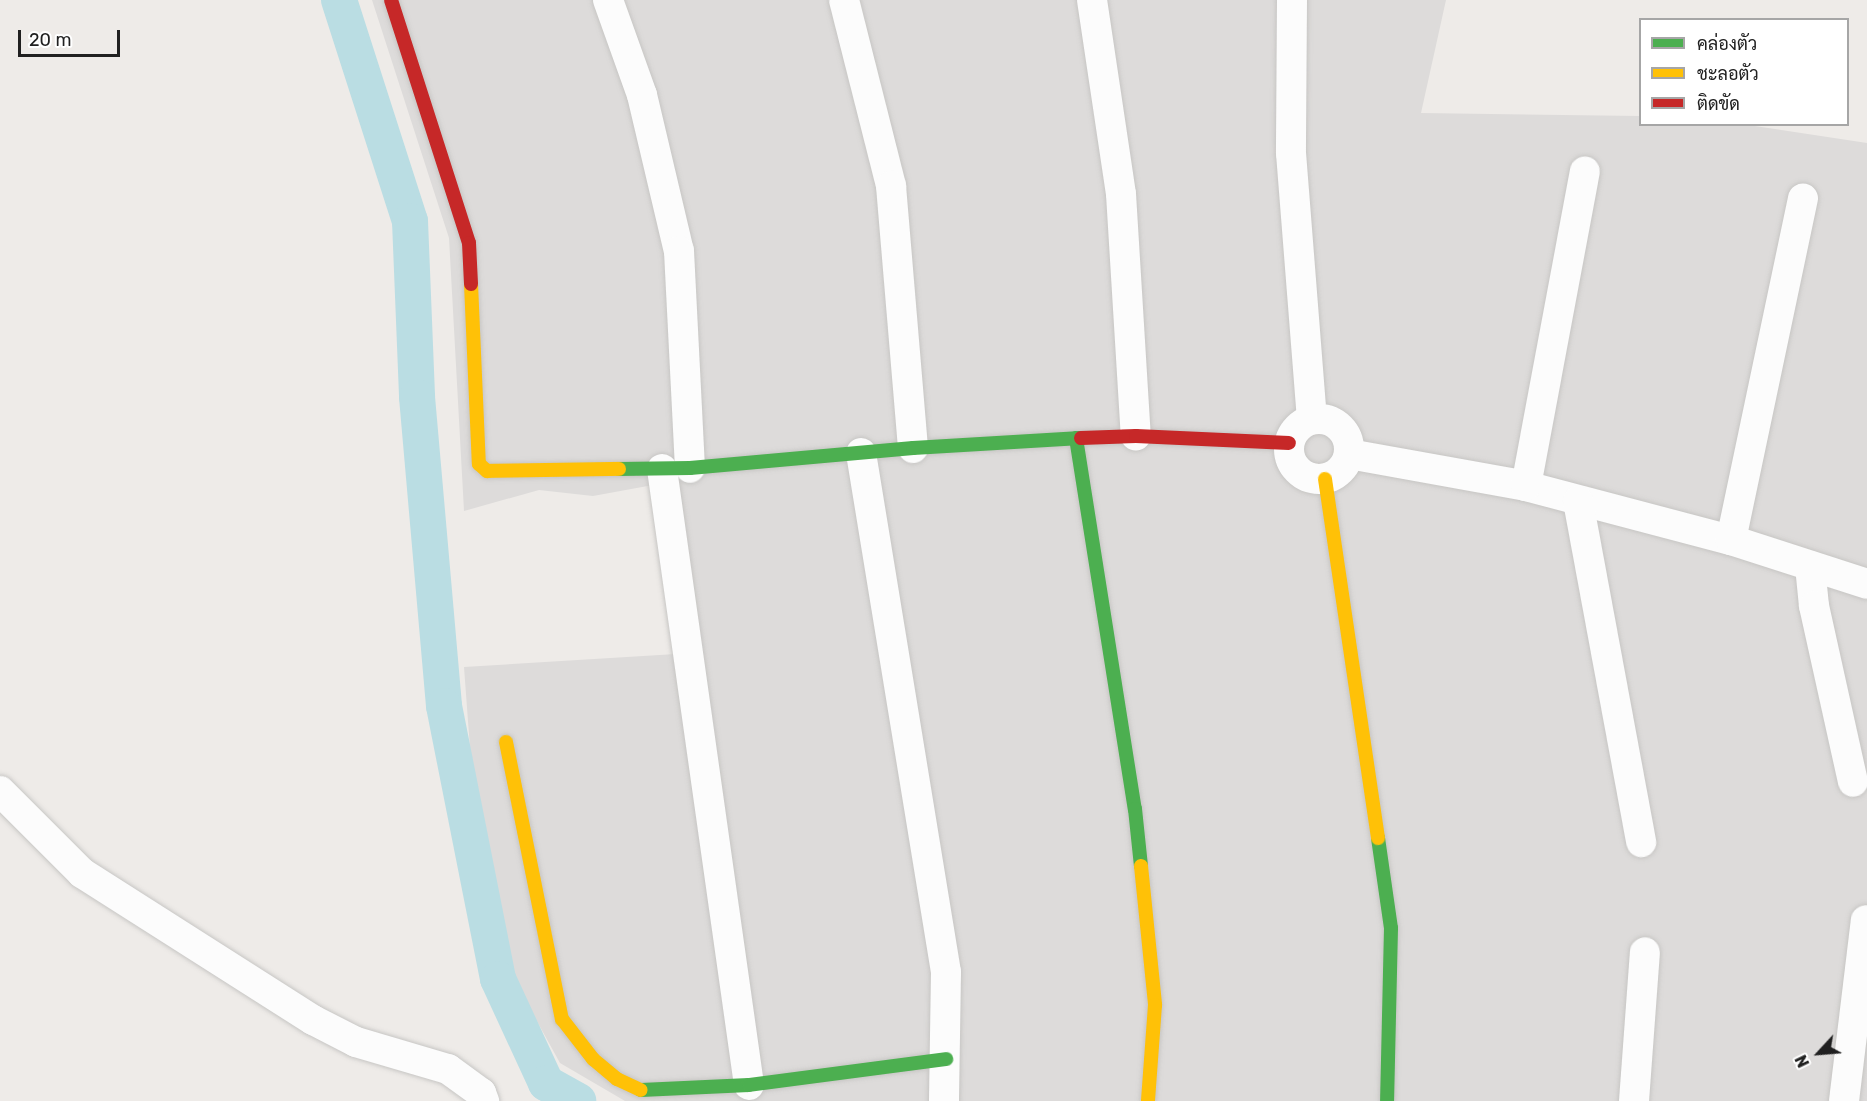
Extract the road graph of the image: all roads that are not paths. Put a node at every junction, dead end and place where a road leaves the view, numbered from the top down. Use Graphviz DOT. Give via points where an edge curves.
graph roads {
  1 [pos="391,0"];
  2 [pos="608,0"];
  3 [pos="844,0"];
  4 [pos="1092,0"];
  5 [pos="1292,0"];
  6 [pos="1585,171"];
  7 [pos="1803,200"];
  8 [pos="1312,418"];
  9 [pos="1136,436"];
  10 [pos="1076,438"];
  11 [pos="1289,443"];
  12 [pos="913,448"];
  13 [pos="861,453"];
  14 [pos="1349,454"];
  15 [pos="676,469"];
  16 [pos="1325,479"];
  17 [pos="1527,486"];
  18 [pos="1578,501"];
  19 [pos="1731,540"];
  20 [pos="1810,567"];
  21 [pos="1867,584"];
  22 [pos="506,742"];
  23 [pos="1853,782"];
  24 [pos="0,791"];
  25 [pos="1641,842"];
  26 [pos="1866,920"];
  27 [pos="1645,952"];
  28 [pos="946,1059"];
  29 [pos="749,1084"];
  30 [pos="484,1101"];
  31 [pos="944,1101"];
  32 [pos="1149,1101"];
  33 [pos="1387,1101"];
  34 [pos="1634,1101"];
  35 [pos="1844,1101"];
  1 -- 15 [label="street" via="469,243 479,464 487,471"];
  2 -- 15 [label="street" via="642,95 679,251"];
  3 -- 12 [label="street" via="891,186"];
  4 -- 9 [label="street" via="1121,194"];
  5 -- 8 [label="street" via="1291,153"];
  6 -- 17 [label="street"];
  7 -- 19 [label="street"];
  8 -- 11 [label="street" via="1293,432"];
  8 -- 14 [label="street" via="1335,423 1344,431"];
  9 -- 10 [label="street"];
  9 -- 11 [label="street"];
  10 -- 12 [label="street"];
  10 -- 32 [label="street" via="1135,809 1155,1005"];
  11 -- 16 [label="street" via="1292,461 1302,474"];
  12 -- 13 [label="street"];
  13 -- 15 [label="street"];
  13 -- 28 [label="street" via="946,972"];
  14 -- 16 [label="street" via="1345,465"];
  14 -- 17 [label="street"];
  15 -- 29 [label="street"];
  16 -- 33 [label="street" via="1392,928"];
  17 -- 18 [label="street"];
  18 -- 19 [label="street"];
  18 -- 25 [label="street"];
  19 -- 20 [label="street"];
  20 -- 21 [label="street"];
  20 -- 23 [label="street" via="1814,606"];
  22 -- 29 [label="street" via="562,1018 592,1059 617,1079 640,1090"];
  24 -- 30 [label="street" via="82,873 313,1020 356,1042 448,1069 481,1093"];
  26 -- 35 [label="street"];
  27 -- 34 [label="street"];
  28 -- 29 [label="street"];
  28 -- 31 [label="street"];
}
